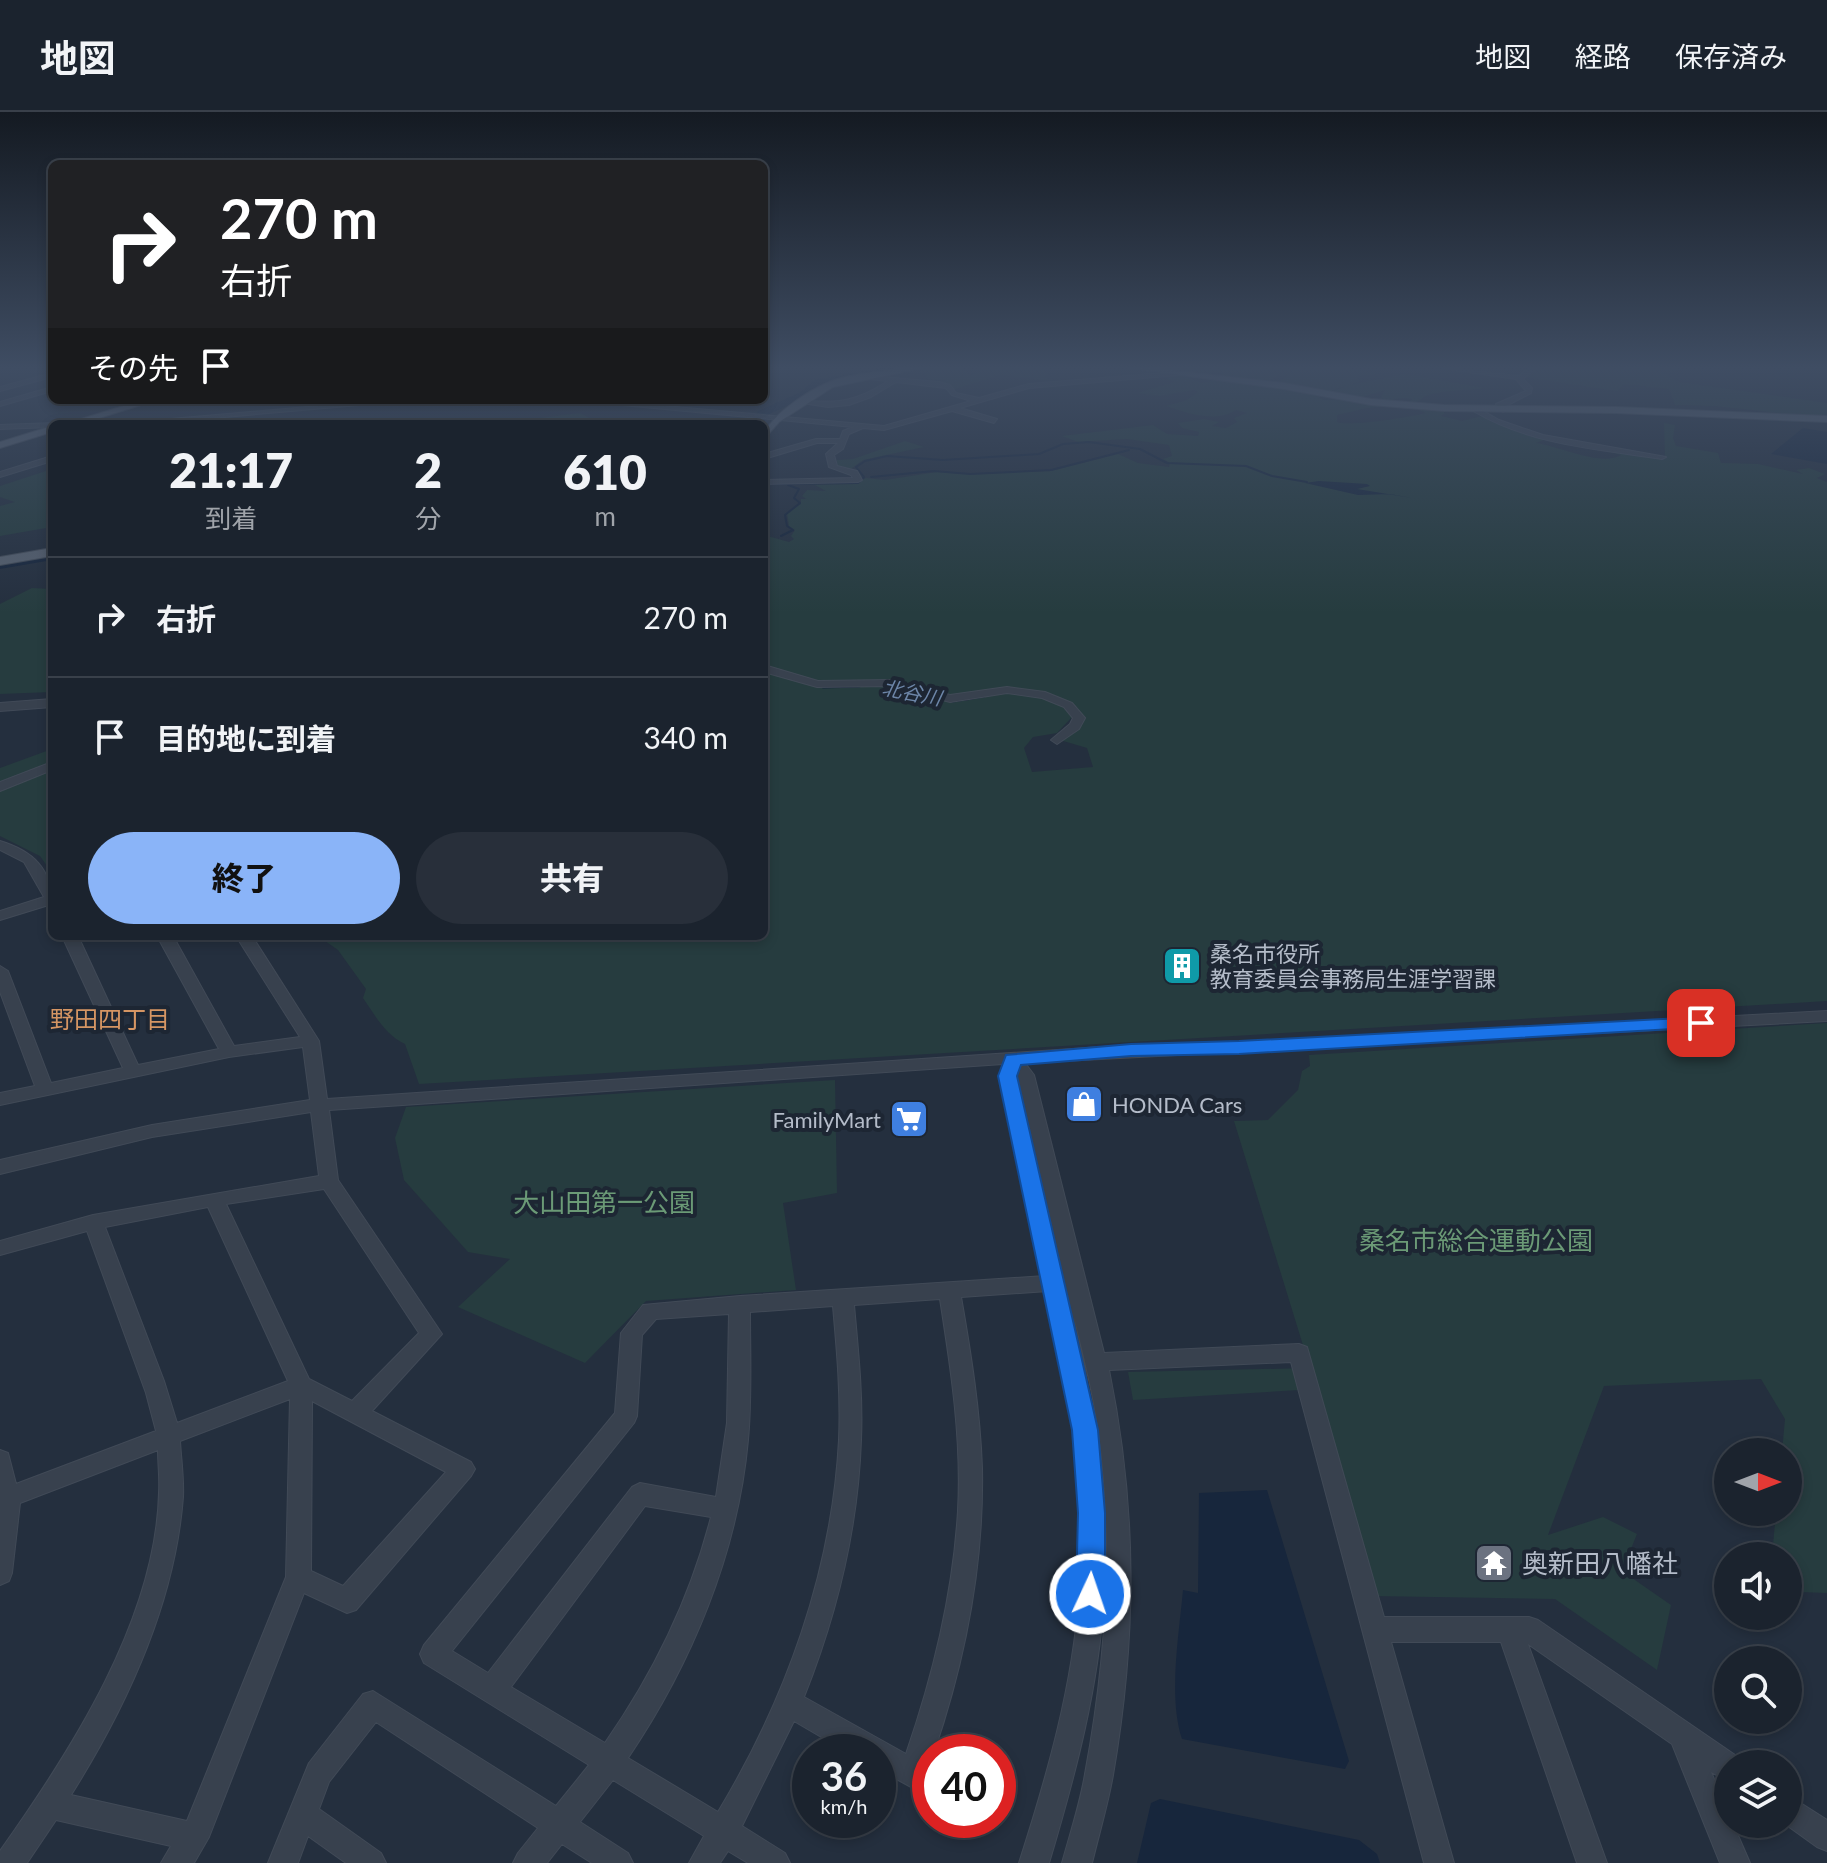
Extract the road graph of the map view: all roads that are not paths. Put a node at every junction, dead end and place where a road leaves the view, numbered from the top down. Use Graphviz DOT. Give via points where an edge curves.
graph roads {
  1 [pos="788,450"];
  2 [pos="836,450"];
  3 [pos="1621,450"];
  4 [pos="39,451"];
  5 [pos="768,456"];
  6 [pos="768,457"];
  7 [pos="1662,457"];
  8 [pos="48,459"];
  9 [pos="791,460"];
  10 [pos="0,464"];
  11 [pos="0,475"];
  12 [pos="768,482"];
  13 [pos="48,553"];
  14 [pos="0,561"];
  15 [pos="768,669"];
  16 [pos="48,703"];
  17 [pos="0,707"];
  18 [pos="1057,740"];
  19 [pos="48,768"];
  20 [pos="0,787"];
  21 [pos="0,845"];
  22 [pos="48,891"];
  23 [pos="48,899"];
  24 [pos="0,916"];
  25 [pos="72,940"];
  26 [pos="167,940"];
  27 [pos="247,940"];
  28 [pos="0,971"];
  29 [pos="1827,1016"];
  30 [pos="311,1041"];
  31 [pos="229,1052"];
  32 [pos="1013,1059"];
  33 [pos="132,1070"];
  34 [pos="44,1087"];
  35 [pos="0,1099"];
  36 [pos="319,1105"];
  37 [pos="0,1167"];
  38 [pos="329,1181"];
  39 [pos="214,1199"];
  40 [pos="93,1222"];
  41 [pos="0,1248"];
  42 [pos="1054,1283"];
  43 [pos="949,1289"];
  44 [pos="843,1297"];
  45 [pos="740,1304"];
  46 [pos="1096,1362"];
  47 [pos="301,1385"];
  48 [pos="355,1413"];
  49 [pos="169,1437"];
  50 [pos="0,1460"];
  51 [pos="9,1497"];
  52 [pos="725,1509"];
  53 [pos="0,1573"];
  54 [pos="298,1577"];
  55 [pos="1510,1629"];
  56 [pos="1375,1630"];
  57 [pos="492,1690"];
  58 [pos="788,1703"];
  59 [pos="843,1734"];
  60 [pos="1681,1734"];
  61 [pos="1714,1757"];
  62 [pos="608,1762"];
  63 [pos="896,1764"];
  64 [pos="50,1805"];
  65 [pos="303,1815"];
  66 [pos="1802,1819"];
  67 [pos="559,1824"];
  68 [pos="723,1831"];
  69 [pos="195,1837"];
  70 [pos="1827,1837"];
  71 [pos="9,1863"];
  72 [pos="176,1863"];
  73 [pos="283,1863"];
  74 [pos="371,1863"];
  75 [pos="528,1863"];
  76 [pos="618,1863"];
  77 [pos="704,1863"];
  78 [pos="775,1863"];
  79 [pos="1034,1863"];
  80 [pos="1077,1863"];
  81 [pos="1439,1863"];
  82 [pos="1592,1863"];
  83 [pos="1735,1863"];
  1 -- 5 [label="street"];
  2 -- 12 [label="street" via="830,453 833,467 854,473 857,481"];
  3 -- 7 [label="street"];
  4 -- 10 [label="street"];
  6 -- 9 [label="street"];
  8 -- 11 [label="street"];
  13 -- 14 [label="main road"];
  15 -- 18 [label="street" via="817,684 890,683 950,699 1007,690 1045,695 1068,705 1079,718"];
  16 -- 17 [label="street"];
  19 -- 20 [label="street"];
  21 -- 22 [label="street" via="29,859"];
  23 -- 24 [label="street"];
  25 -- 33 [label="street"];
  26 -- 31 [label="street"];
  27 -- 30 [label="street"];
  28 -- 34 [label="street"];
  29 -- 32 [label="street"];
  30 -- 31 [label="street"];
  30 -- 36 [label="street"];
  31 -- 33 [label="street"];
  32 -- 36 [label="street"];
  32 -- 42 [label="street" via="1008,1076"];
  32 -- 46 [label="street" via="1025,1075"];
  33 -- 34 [label="street"];
  34 -- 35 [label="street"];
  36 -- 37 [label="street" via="152,1131"];
  36 -- 38 [label="street"];
  38 -- 39 [label="street"];
  38 -- 48 [label="street" via="431,1334"];
  39 -- 40 [label="street"];
  39 -- 47 [label="street"];
  40 -- 41 [label="street"];
  40 -- 49 [label="street"];
  42 -- 43 [label="street"];
  42 -- 79 [label="street" via="1085,1430 1093,1563 1077,1692"];
  43 -- 44 [label="street"];
  43 -- 63 [label="street" via="969,1442 961,1592 937,1702 913,1774"];
  44 -- 45 [label="street"];
  44 -- 58 [label="street" via="851,1415 843,1521 823,1606"];
  45 -- 52 [label="street" via="737,1433"];
  45 -- 57 [label="street" via="650,1311 632,1333 626,1416 433,1654"];
  46 -- 56 [label="street" via="1299,1353"];
  46 -- 80 [label="street" via="1112,1445 1120,1568 1099,1777"];
  47 -- 48 [label="street"];
  47 -- 49 [label="street"];
  47 -- 54 [label="street"];
  48 -- 54 [label="street" via="463,1469 347,1601"];
  49 -- 51 [label="street"];
  49 -- 64 [label="street" via="169,1517 155,1585 114,1691"];
  50 -- 51 [label="street"];
  51 -- 53 [label="street"];
  52 -- 57 [label="street" via="640,1494"];
  52 -- 62 [label="street" via="685,1625"];
  54 -- 69 [label="street"];
  55 -- 56 [label="street"];
  55 -- 60 [label="street" via="1529,1629"];
  55 -- 82 [label="street"];
  56 -- 81 [label="street"];
  57 -- 62 [label="street"];
  58 -- 59 [label="street"];
  58 -- 68 [label="street"];
  60 -- 61 [label="street"];
  60 -- 83 [label="street"];
  62 -- 67 [label="street"];
  62 -- 68 [label="street"];
  64 -- 69 [label="street"];
  64 -- 71 [label="street"];
  65 -- 67 [label="street" via="324,1765 373,1704"];
  65 -- 73 [label="street"];
  65 -- 74 [label="street"];
  66 -- 70 [label="street"];
  67 -- 75 [label="street"];
  67 -- 76 [label="street"];
  68 -- 77 [label="street"];
  68 -- 78 [label="street"];
  69 -- 72 [label="street"];
}
